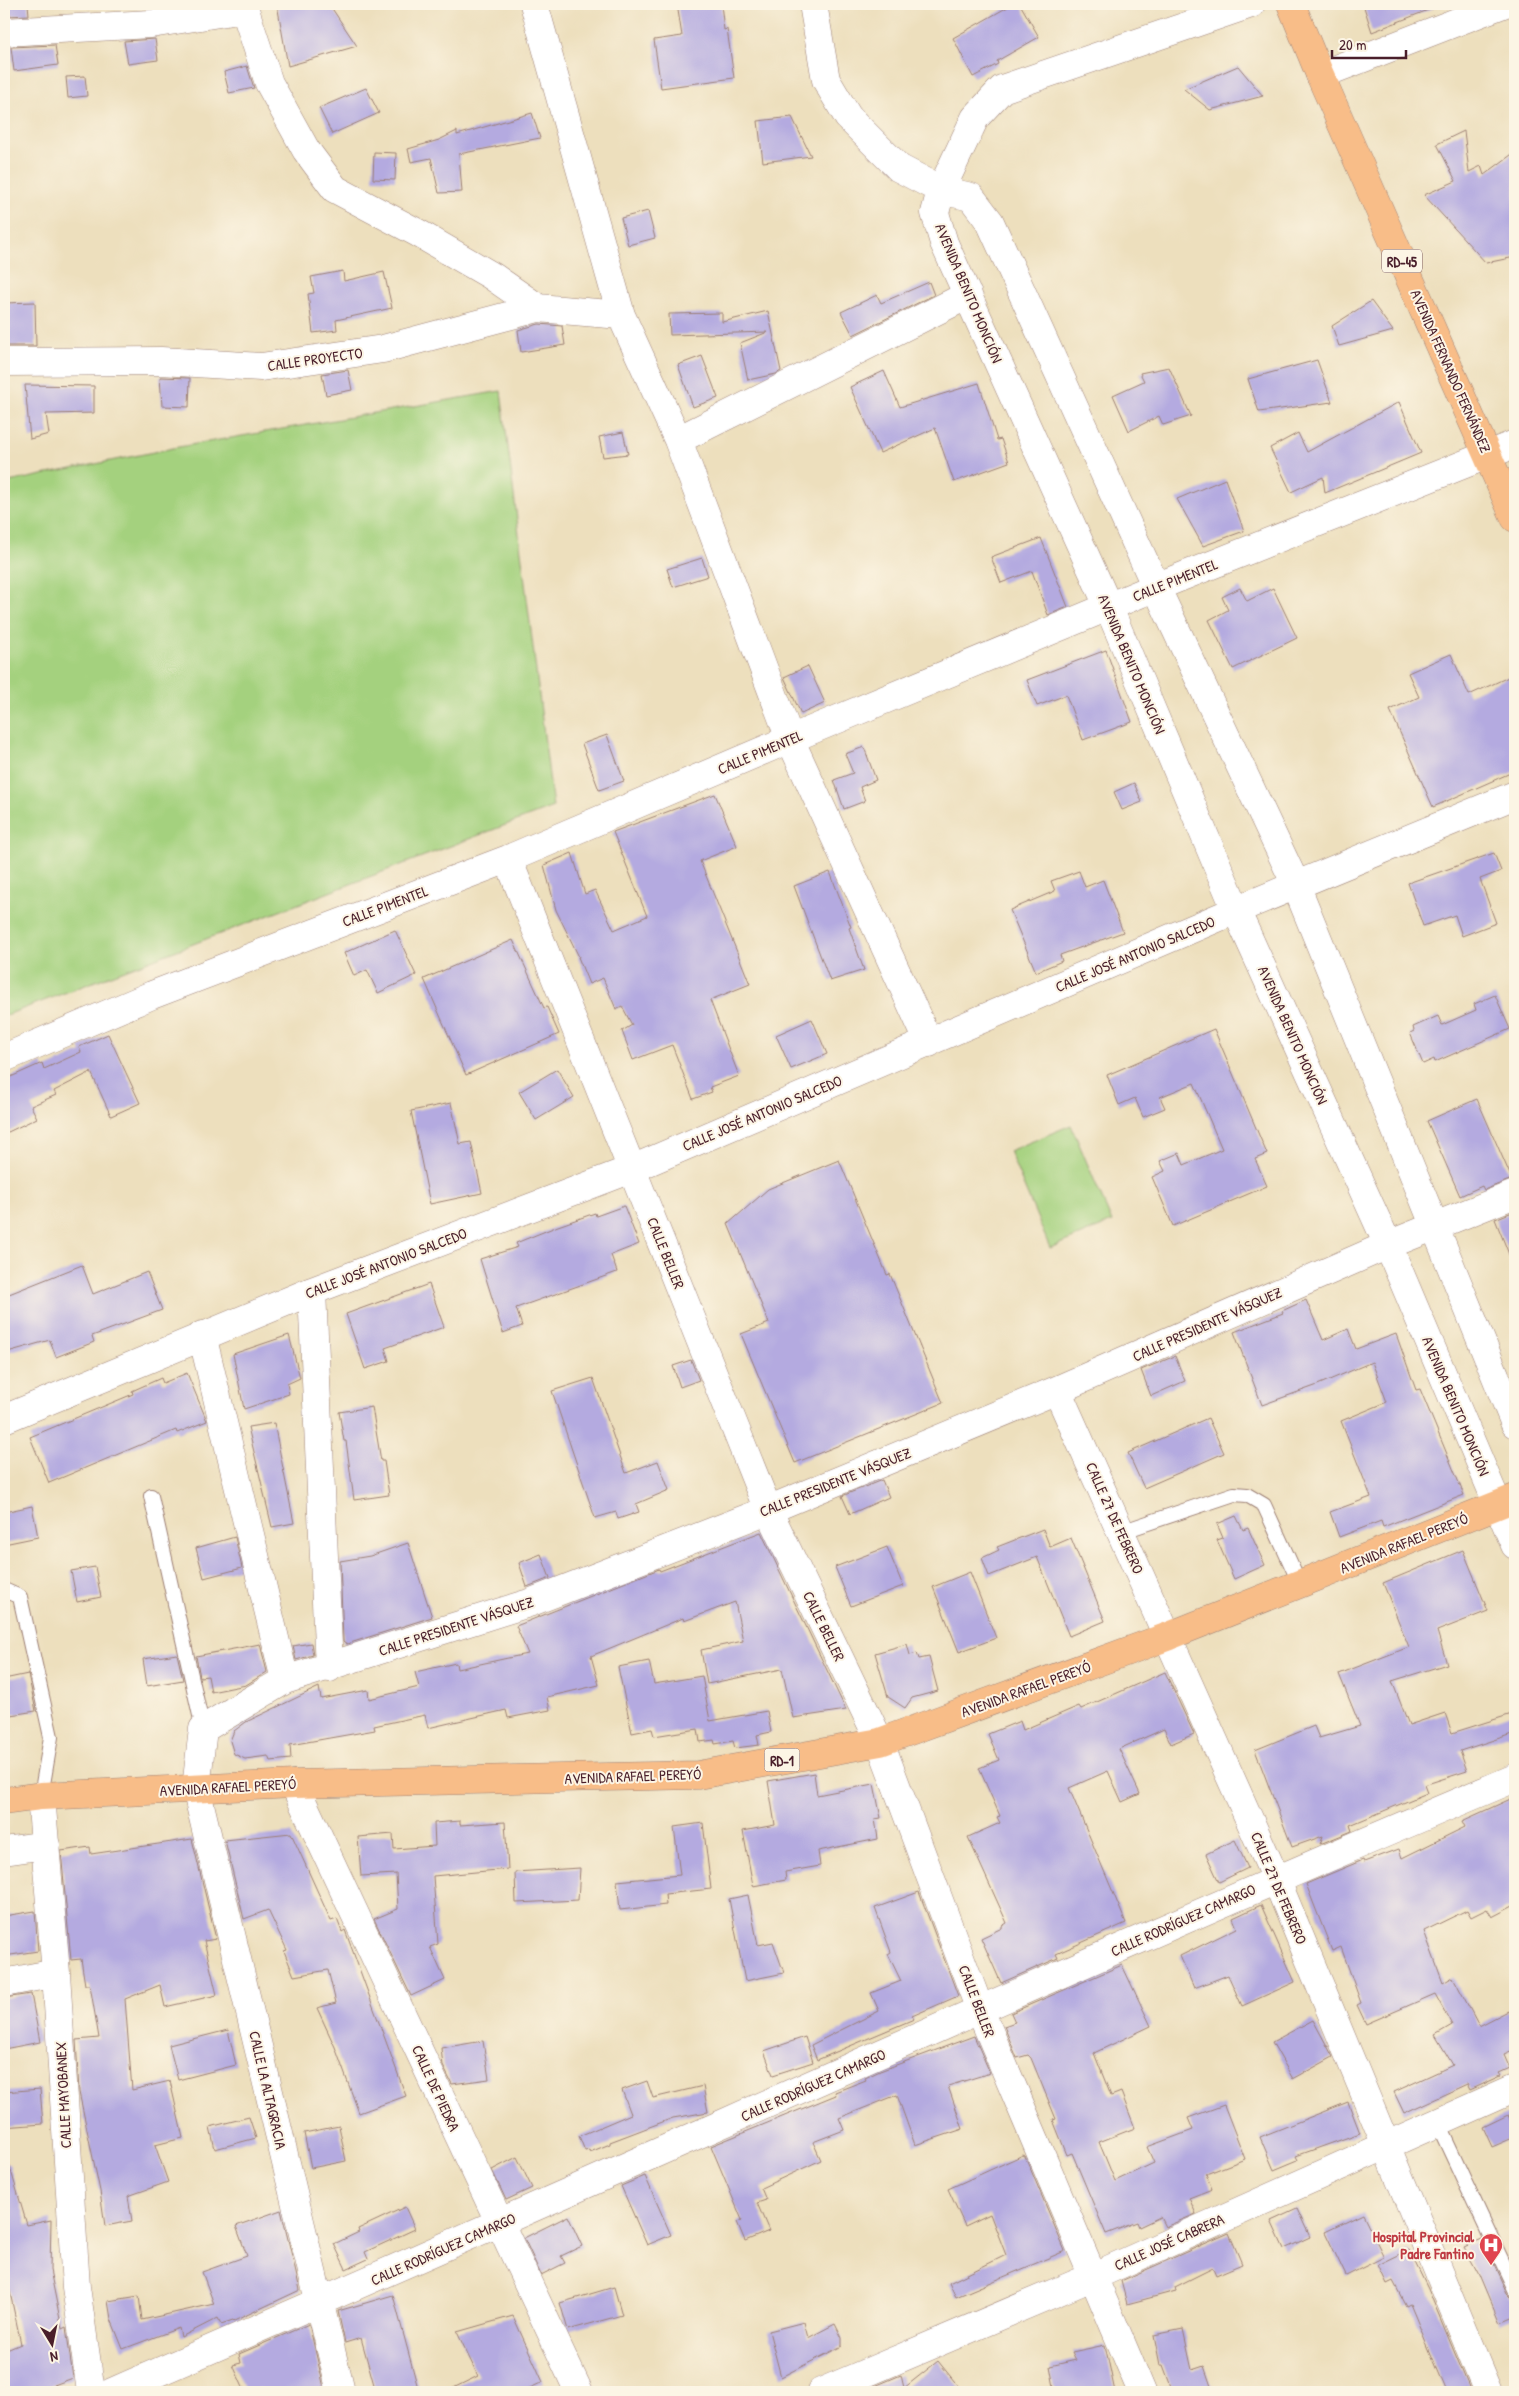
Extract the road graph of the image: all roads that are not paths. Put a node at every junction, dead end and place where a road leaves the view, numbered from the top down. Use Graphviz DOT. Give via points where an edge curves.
graph roads {
  1 [pos="534,4"];
  2 [pos="812,4"];
  3 [pos="1251,4"];
  4 [pos="1291,4"];
  5 [pos="1502,4"];
  6 [pos="243,7"];
  7 [pos="4,32"];
  8 [pos="1320,75"];
  9 [pos="941,190"];
  10 [pos="968,295"];
  11 [pos="538,308"];
  12 [pos="621,315"];
  13 [pos="4,362"];
  14 [pos="678,440"];
  15 [pos="1515,444"];
  16 [pos="1488,454"];
  17 [pos="1515,518"];
  18 [pos="1156,587"];
  19 [pos="1109,608"];
  20 [pos="790,739"];
  21 [pos="1515,795"];
  22 [pos="508,859"];
  23 [pos="1296,886"];
  24 [pos="1236,910"];
  25 [pos="928,1043"];
  26 [pos="4,1058"];
  27 [pos="632,1169"];
  28 [pos="1515,1194"];
  29 [pos="1436,1227"];
  30 [pos="1388,1245"];
  31 [pos="312,1291"];
  32 [pos="202,1335"];
  33 [pos="1057,1390"];
  34 [pos="4,1419"];
  35 [pos="1515,1424"];
  36 [pos="151,1496"];
  37 [pos="1506,1502"];
  38 [pos="768,1510"];
  39 [pos="1121,1532"];
  40 [pos="1515,1545"];
  41 [pos="1300,1584"];
  42 [pos="4,1590"];
  43 [pos="1169,1636"];
  44 [pos="328,1668"];
  45 [pos="286,1680"];
  46 [pos="203,1729"];
  47 [pos="880,1742"];
  48 [pos="1515,1778"];
  49 [pos="294,1784"];
  50 [pos="196,1788"];
  51 [pos="41,1796"];
  52 [pos="4,1801"];
  53 [pos="46,1845"];
  54 [pos="4,1851"];
  55 [pos="1276,1879"];
  56 [pos="56,1973"];
  57 [pos="4,1983"];
  58 [pos="980,2010"];
  59 [pos="1515,2088"];
  60 [pos="1437,2122"];
  61 [pos="1385,2145"];
  62 [pos="499,2224"];
  63 [pos="1092,2277"];
  64 [pos="1515,2290"];
  65 [pos="318,2303"];
  66 [pos="91,2392"];
  67 [pos="112,2392"];
  68 [pos="340,2392"];
  69 [pos="580,2392"];
  70 [pos="820,2392"];
  71 [pos="1142,2392"];
  72 [pos="1488,2392"];
  1 -- 12 [label="street"];
  2 -- 9 [label="street" via="826,80 837,102 899,168"];
  3 -- 9 [label="street, AVENIDA BENITO MONCIÓN" via="1002,88 975,118"];
  4 -- 8 [label="main road, AVENIDA FERNANDO FERNÁNDEZ / RD-45"];
  5 -- 8 [label="street"];
  6 -- 7 [label="street" via="151,24"];
  6 -- 11 [label="street" via="269,83 306,150 335,190 492,276"];
  8 -- 16 [label="main road, AVENIDA FERNANDO FERNÁNDEZ / RD-45"];
  9 -- 10 [label="street, AVENIDA BENITO MONCIÓN" via="935,214 944,243"];
  9 -- 18 [label="street" via="971,197 990,222"];
  10 -- 14 [label="street"];
  10 -- 19 [label="street, AVENIDA BENITO MONCIÓN"];
  11 -- 12 [label="street, CALLE PROYECTO"];
  11 -- 13 [label="street, CALLE PROYECTO" via="383,349 261,367 161,361"];
  12 -- 14 [label="street"];
  14 -- 20 [label="street"];
  15 -- 16 [label="street, CALLE PIMENTEL"];
  16 -- 17 [label="main road, AVENIDA FERNANDO FERNÁNDEZ / RD-45"];
  16 -- 18 [label="street, CALLE PIMENTEL"];
  18 -- 19 [label="street, CALLE PIMENTEL"];
  18 -- 23 [label="street"];
  19 -- 20 [label="street, CALLE PIMENTEL"];
  19 -- 24 [label="street, AVENIDA BENITO MONCIÓN"];
  20 -- 22 [label="street, CALLE PIMENTEL"];
  20 -- 25 [label="street"];
  21 -- 23 [label="street, CALLE JOSÉ ANTONIO SALCEDO"];
  22 -- 26 [label="street, CALLE PIMENTEL" via="152,995"];
  22 -- 27 [label="street, CALLE BELLER"];
  23 -- 24 [label="street, CALLE JOSÉ ANTONIO SALCEDO"];
  23 -- 29 [label="street"];
  24 -- 25 [label="street, CALLE JOSÉ ANTONIO SALCEDO"];
  24 -- 30 [label="street, AVENIDA BENITO MONCIÓN"];
  25 -- 27 [label="street, CALLE JOSÉ ANTONIO SALCEDO"];
  27 -- 31 [label="street, CALLE JOSÉ ANTONIO SALCEDO"];
  27 -- 38 [label="street, CALLE BELLER"];
  28 -- 29 [label="street, CALLE PRESIDENTE VÁSQUEZ"];
  29 -- 30 [label="street, CALLE PRESIDENTE VÁSQUEZ"];
  29 -- 35 [label="street"];
  30 -- 33 [label="street, CALLE PRESIDENTE VÁSQUEZ"];
  30 -- 37 [label="street, AVENIDA BENITO MONCIÓN"];
  31 -- 32 [label="street, CALLE JOSÉ ANTONIO SALCEDO"];
  31 -- 44 [label="street"];
  32 -- 34 [label="street, CALLE JOSÉ ANTONIO SALCEDO"];
  32 -- 45 [label="street"];
  33 -- 38 [label="street, CALLE PRESIDENTE VÁSQUEZ"];
  33 -- 39 [label="street, CALLE 27 DE FEBRERO"];
  36 -- 46 [label="lane"];
  37 -- 40 [label="street, AVENIDA BENITO MONCIÓN"];
  37 -- 41 [label="main road, AVENIDA RAFAEL PEREYÓ / RD-1"];
  38 -- 44 [label="street, CALLE PRESIDENTE VÁSQUEZ" via="529,1603"];
  38 -- 47 [label="street, CALLE BELLER"];
  39 -- 41 [label="lane" via="1234,1494 1247,1495 1264,1505"];
  39 -- 43 [label="street, CALLE 27 DE FEBRERO"];
  41 -- 43 [label="main road, AVENIDA RAFAEL PEREYÓ / RD-1"];
  42 -- 51 [label="lane" via="20,1597 52,1737"];
  43 -- 47 [label="main road, AVENIDA RAFAEL PEREYÓ / RD-1"];
  43 -- 55 [label="street, CALLE 27 DE FEBRERO"];
  44 -- 45 [label="street, CALLE PRESIDENTE VÁSQUEZ"];
  45 -- 46 [label="street, CALLE PRESIDENTE VÁSQUEZ"];
  46 -- 50 [label="street"];
  47 -- 49 [label="main road, AVENIDA RAFAEL PEREYÓ / RD-1" via="698,1775"];
  47 -- 58 [label="street, CALLE BELLER"];
  48 -- 55 [label="street, CALLE RODRÍGUEZ CAMARGO"];
  49 -- 50 [label="main road, AVENIDA RAFAEL PEREYÓ / RD-1"];
  49 -- 62 [label="street, CALLE DE PIEDRA"];
  50 -- 51 [label="main road, AVENIDA RAFAEL PEREYÓ / RD-1"];
  50 -- 65 [label="street, CALLE LA ALTAGRACIA"];
  51 -- 52 [label="main road, AVENIDA RAFAEL PEREYÓ / RD-1"];
  51 -- 53 [label="street, CALLE MAYOBANEX"];
  53 -- 54 [label="street"];
  53 -- 56 [label="street, CALLE MAYOBANEX"];
  55 -- 58 [label="street, CALLE RODRÍGUEZ CAMARGO"];
  55 -- 61 [label="street, CALLE 27 DE FEBRERO"];
  56 -- 57 [label="street"];
  56 -- 66 [label="street, CALLE MAYOBANEX" via="76,2287"];
  58 -- 62 [label="street, CALLE RODRÍGUEZ CAMARGO"];
  58 -- 63 [label="street, CALLE BELLER"];
  59 -- 60 [label="street, CALLE JOSÉ CABRERA"];
  60 -- 61 [label="street, CALLE JOSÉ CABRERA"];
  60 -- 64 [label="lane"];
  61 -- 63 [label="street, CALLE JOSÉ CABRERA"];
  61 -- 72 [label="street, CALLE 27 DE FEBRERO"];
  62 -- 65 [label="street, CALLE RODRÍGUEZ CAMARGO"];
  62 -- 69 [label="street, CALLE DE PIEDRA"];
  63 -- 70 [label="street, CALLE JOSÉ CABRERA"];
  63 -- 71 [label="street, CALLE BELLER"];
  65 -- 67 [label="street, CALLE RODRÍGUEZ CAMARGO"];
  65 -- 68 [label="street, CALLE LA ALTAGRACIA"];
}
